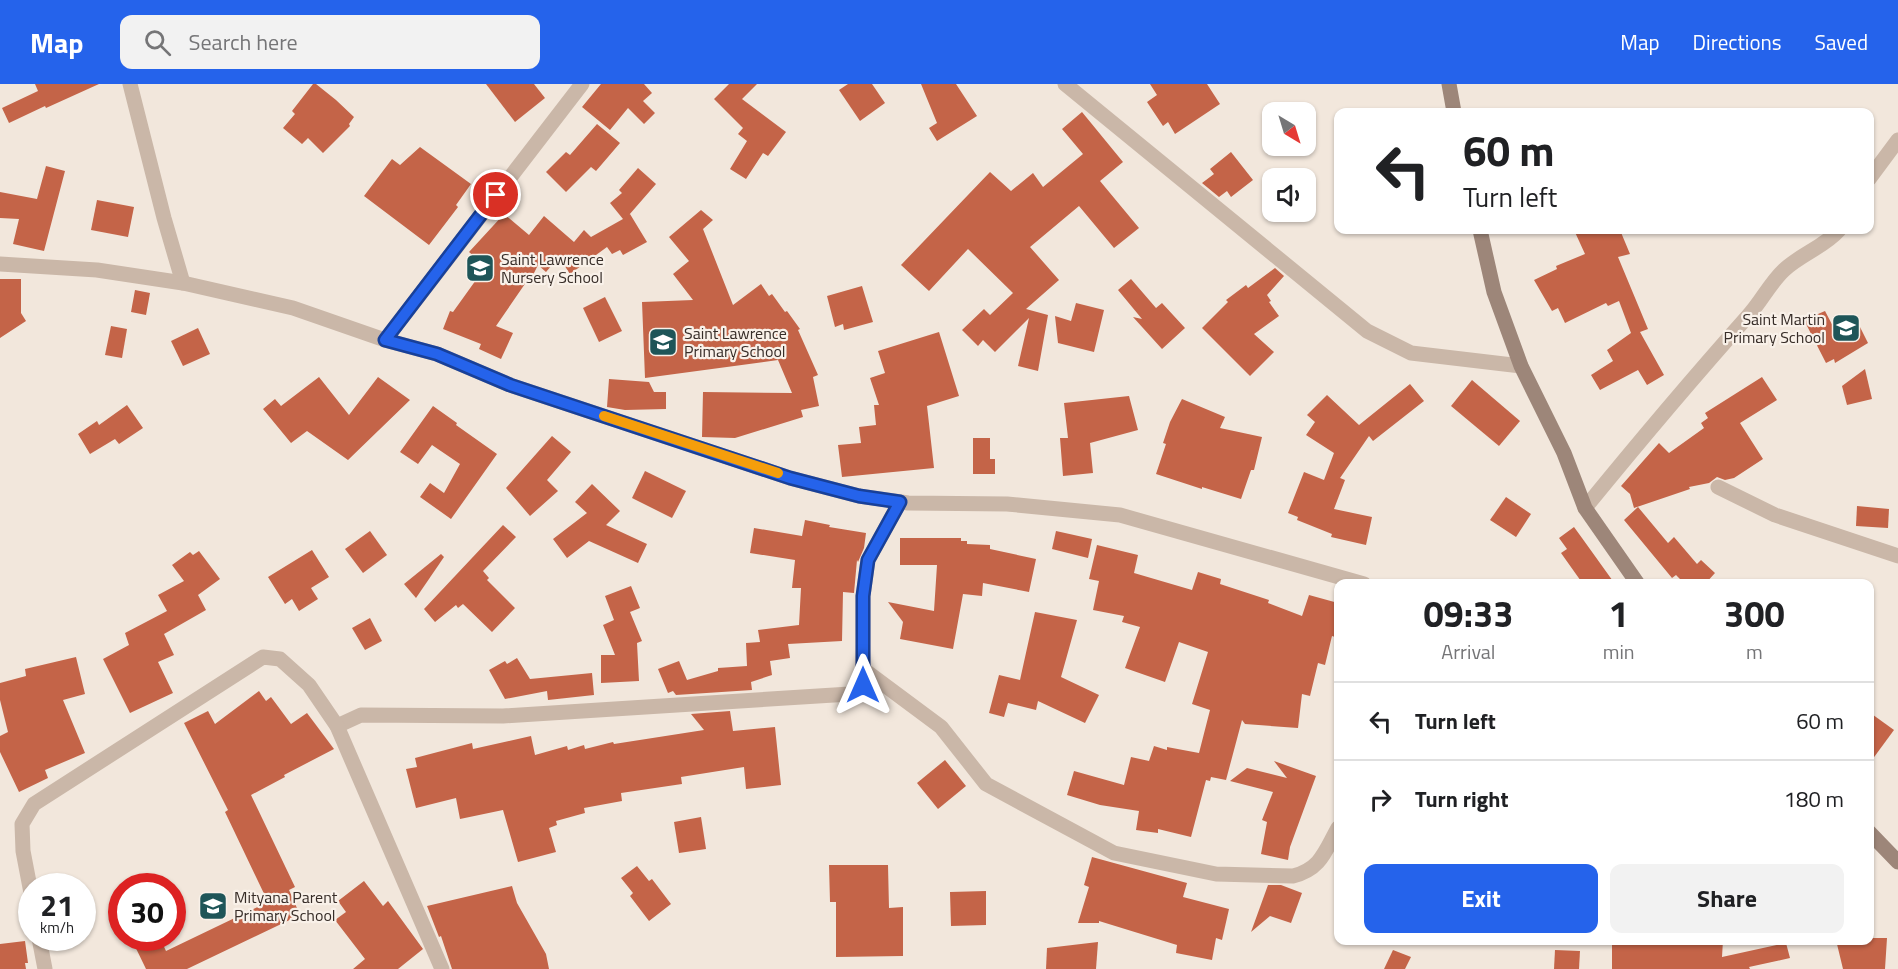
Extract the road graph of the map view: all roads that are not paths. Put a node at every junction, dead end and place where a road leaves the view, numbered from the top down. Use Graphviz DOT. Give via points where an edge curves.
graph roads {
  1 [pos="130,84"];
  2 [pos="582,84"];
  3 [pos="1065,84"];
  4 [pos="1449,84"];
  5 [pos="1453,108"];
  6 [pos="1898,140"];
  7 [pos="1874,172"];
  8 [pos="1481,234"];
  9 [pos="1834,234"];
  10 [pos="0,264"];
  11 [pos="183,283"];
  12 [pos="385,340"];
  13 [pos="1521,366"];
  14 [pos="1718,487"];
  15 [pos="900,502"];
  16 [pos="1585,508"];
  17 [pos="1898,556"];
  18 [pos="1346,579"];
  19 [pos="1635,579"];
  20 [pos="863,669"];
  21 [pos="338,726"];
  22 [pos="1334,835"];
  23 [pos="1874,837"];
  24 [pos="1898,862"];
  25 [pos="27,873"];
  26 [pos="42,951"];
  27 [pos="45,969"];
  28 [pos="442,969"];
  1 -- 11 [label="street"];
  2 -- 12 [label="street"];
  3 -- 13 [label="street" via="1367,331 1412,353"];
  4 -- 5 [label="street"];
  6 -- 7 [label="street"];
  8 -- 13 [label="street" via="1494,292"];
  9 -- 16 [label="street" via="1783,270 1753,311"];
  10 -- 11 [label="street" via="97,270"];
  11 -- 12 [label="street" via="292,308"];
  12 -- 15 [label="street" via="437,354 510,385 790,478"];
  13 -- 16 [label="street" via="1564,453"];
  14 -- 17 [label="street" via="1775,515"];
  15 -- 18 [label="street" via="1007,504 1120,515"];
  15 -- 20 [label="street" via="868,560 863,596"];
  16 -- 19 [label="street"];
  20 -- 21 [label="street" via="863,685 850,694 837,696 502,716 360,715"];
  20 -- 22 [label="street" via="941,727 986,784 1114,853 1216,874 1293,876 1317,865"];
  21 -- 25 [label="street" via="309,685 280,658 263,657 34,804 22,824"];
  21 -- 28 [label="street"];
  23 -- 24 [label="street"];
  26 -- 27 [label="street"];
}
